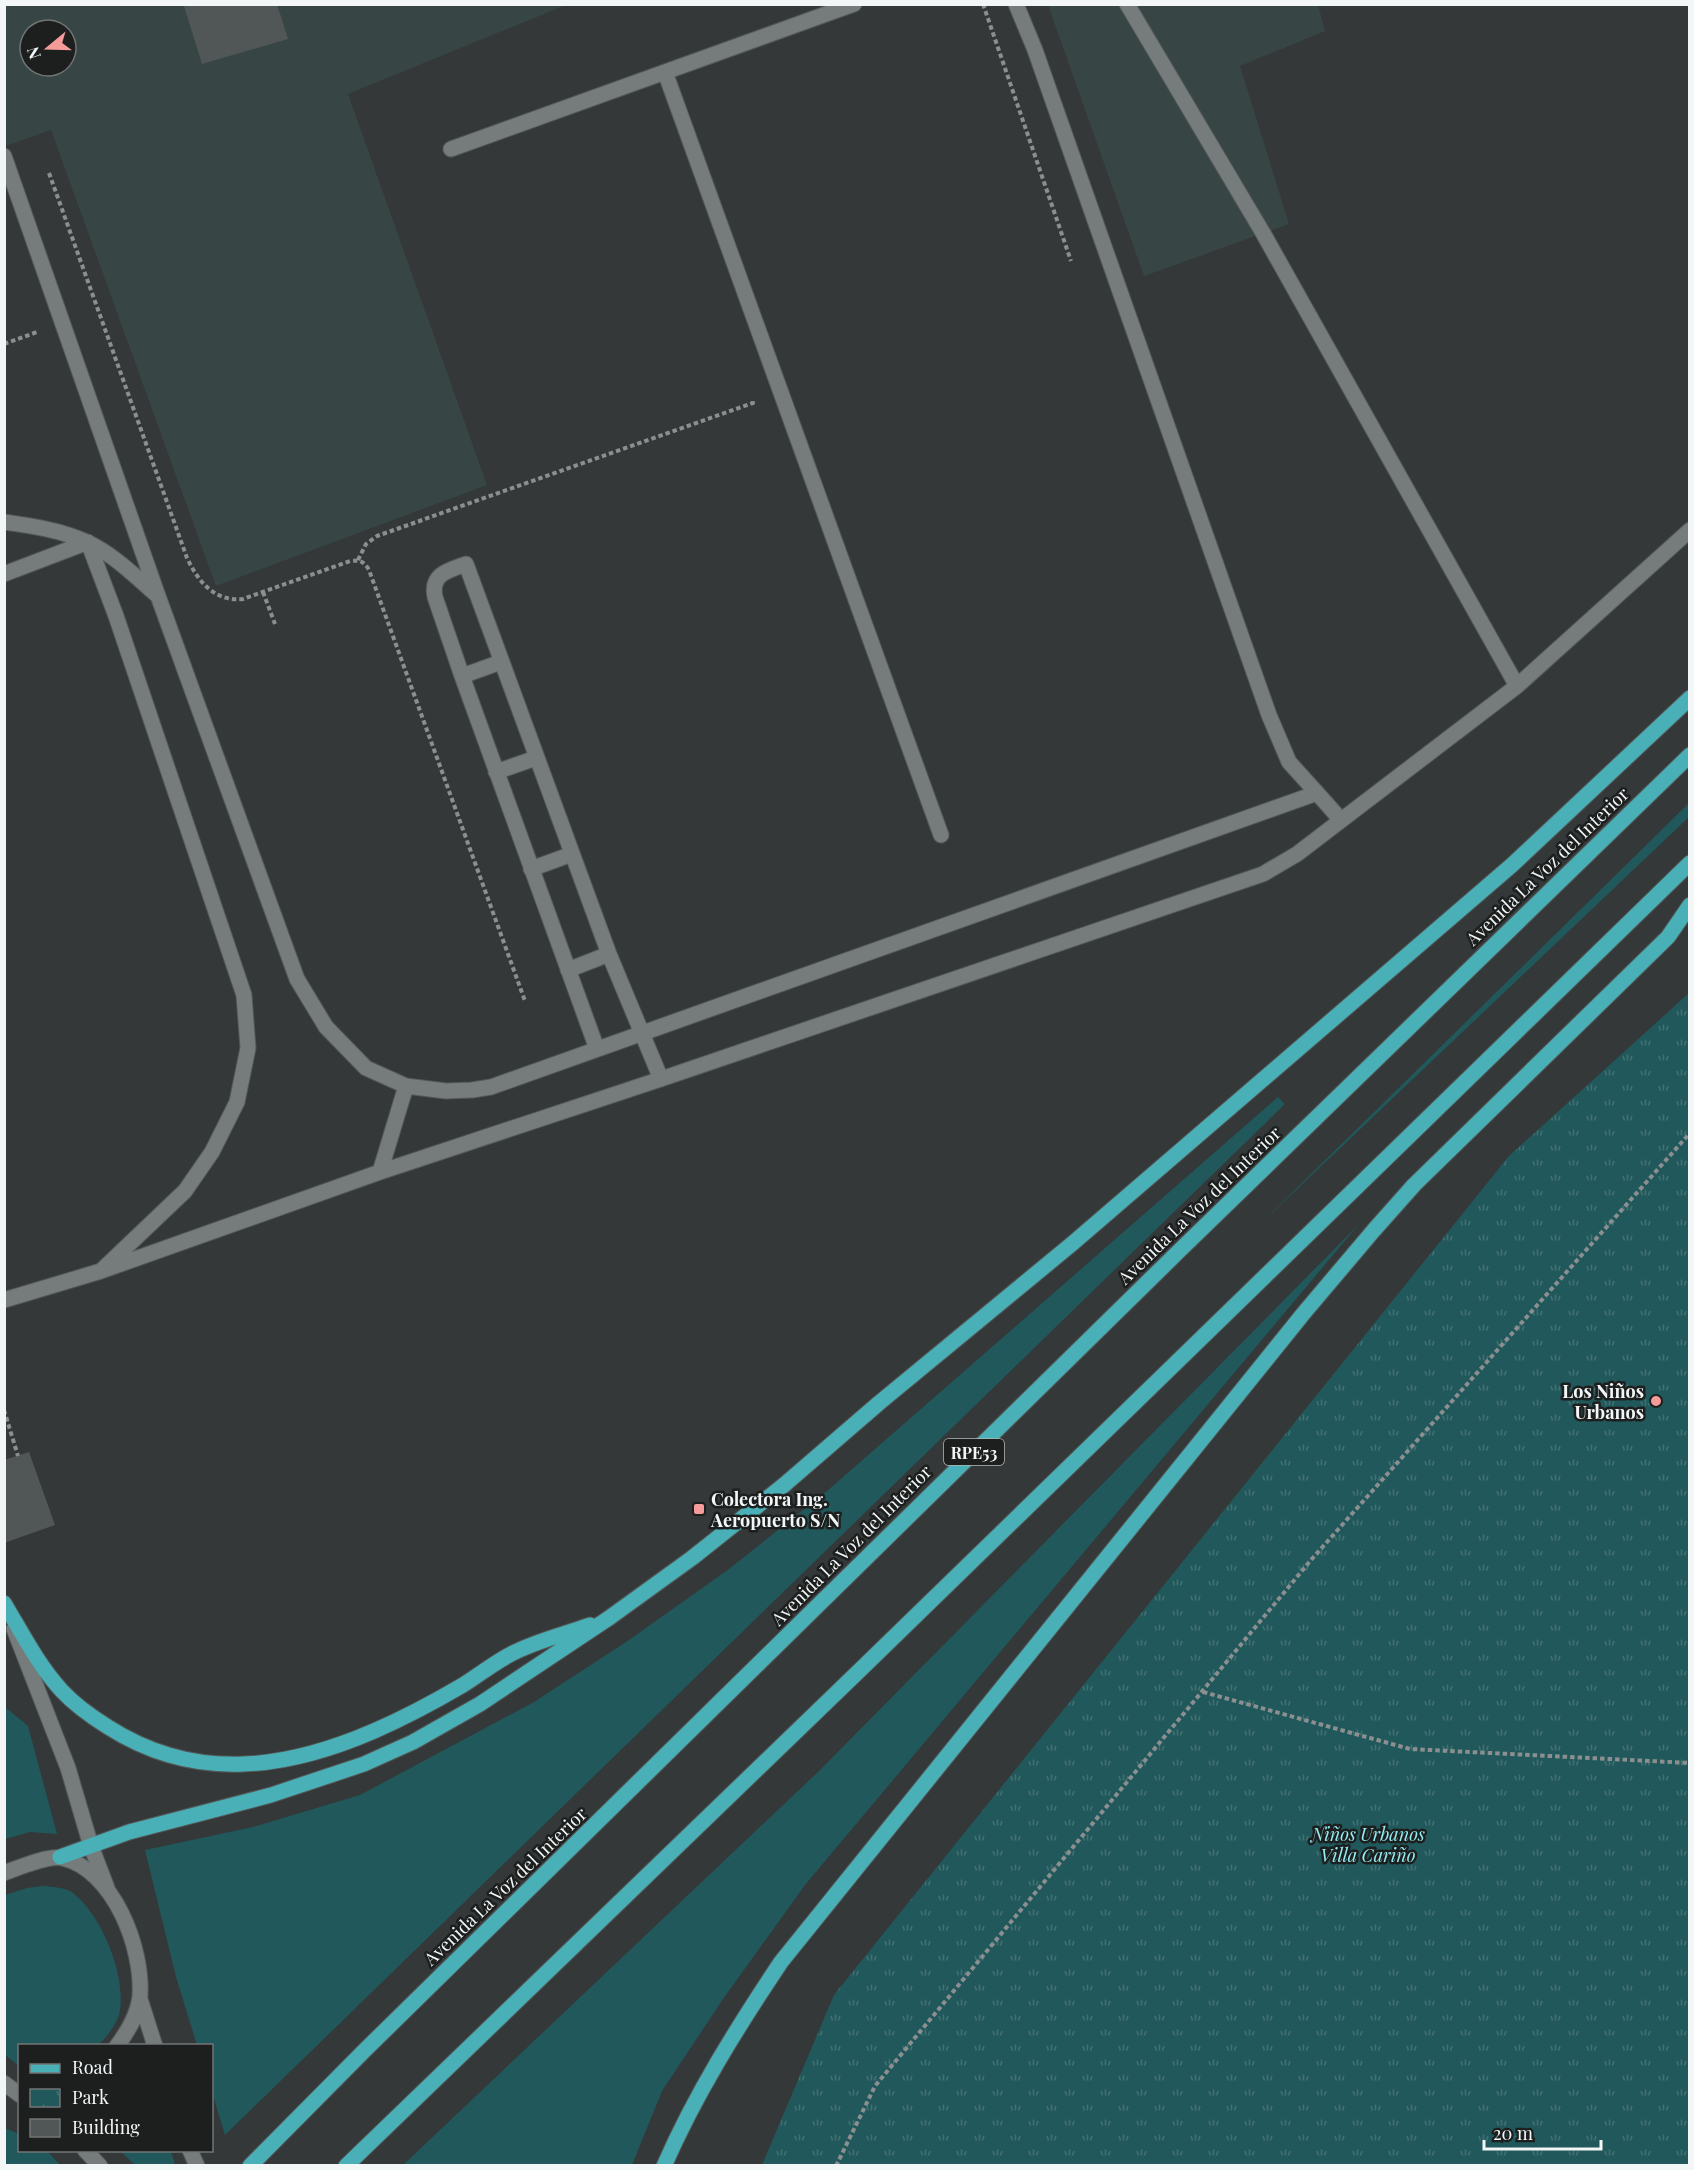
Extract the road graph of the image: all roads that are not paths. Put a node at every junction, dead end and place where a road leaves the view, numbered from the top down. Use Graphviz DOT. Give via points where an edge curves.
graph roads {
  1 [pos="854,4"];
  2 [pos="1016,4"];
  3 [pos="1127,4"];
  4 [pos="666,72"];
  5 [pos="451,149"];
  6 [pos="4,156"];
  7 [pos="4,522"];
  8 [pos="1689,530"];
  9 [pos="88,542"];
  10 [pos="4,574"];
  11 [pos="158,596"];
  12 [pos="501,662"];
  13 [pos="462,676"];
  14 [pos="1517,686"];
  15 [pos="1689,698"];
  16 [pos="1689,755"];
  17 [pos="536,758"];
  18 [pos="496,772"];
  19 [pos="1317,794"];
  20 [pos="1341,820"];
  21 [pos="941,836"];
  22 [pos="572,854"];
  23 [pos="1689,863"];
  24 [pos="531,869"];
  25 [pos="1689,905"];
  26 [pos="609,954"];
  27 [pos="568,970"];
  28 [pos="641,1033"];
  29 [pos="597,1049"];
  30 [pos="661,1079"];
  31 [pos="406,1086"];
  32 [pos="380,1172"];
  33 [pos="101,1271"];
  34 [pos="4,1300"];
  35 [pos="4,1604"];
  36 [pos="609,1618"];
  37 [pos="91,1846"];
  38 [pos="60,1857"];
  39 [pos="4,1873"];
  40 [pos="107,1888"];
  41 [pos="140,1996"];
  42 [pos="118,2044"];
  43 [pos="153,2044"];
  44 [pos="4,2082"];
  45 [pos="18,2094"];
  46 [pos="86,2152"];
  47 [pos="190,2152"];
  48 [pos="100,2166"];
  49 [pos="197,2166"];
  50 [pos="250,2166"];
  51 [pos="346,2166"];
  52 [pos="664,2166"];
  1 -- 4 [label="main road"];
  2 -- 19 [label="main road" via="1269,715 1289,762"];
  3 -- 14 [label="main road" via="1263,233"];
  4 -- 5 [label="main road"];
  4 -- 21 [label="main road"];
  6 -- 11 [label="main road"];
  7 -- 9 [label="main road" via="41,527"];
  8 -- 14 [label="main road"];
  9 -- 10 [label="main road"];
  9 -- 11 [label="main road"];
  9 -- 33 [label="main road" via="244,995 248,1048 237,1102 212,1152 186,1191"];
  11 -- 31 [label="main road" via="297,979 326,1027 366,1068"];
  12 -- 13 [label="main road"];
  12 -- 13 [label="main road" via="466,564 443,572 435,583 435,597"];
  12 -- 17 [label="main road"];
  13 -- 18 [label="main road"];
  14 -- 20 [label="main road"];
  15 -- 36 [label="main road" via="1512,865 1073,1243 784,1485"];
  16 -- 50 [label="main road, Avenida La Voz del Interior / RPE53" via="1187,1243"];
  17 -- 18 [label="main road"];
  17 -- 22 [label="main road"];
  18 -- 24 [label="main road"];
  19 -- 20 [label="main road"];
  19 -- 28 [label="main road"];
  20 -- 30 [label="main road" via="1263,874"];
  22 -- 24 [label="main road"];
  22 -- 26 [label="main road"];
  23 -- 51 [label="main road"];
  24 -- 27 [label="main road"];
  25 -- 52 [label="main road" via="1668,938 1414,1185 1296,1323 781,1962 703,2085"];
  26 -- 27 [label="main road"];
  26 -- 28 [label="main road"];
  27 -- 29 [label="main road"];
  28 -- 29 [label="main road"];
  28 -- 30 [label="main road"];
  29 -- 31 [label="main road" via="491,1087 446,1091"];
  30 -- 32 [label="main road"];
  31 -- 32 [label="main road"];
  32 -- 33 [label="main road"];
  33 -- 34 [label="main road"];
  35 -- 36 [label="main road" via="63,1692 92,1716 127,1739 161,1753 224,1765 288,1760 372,1732 461,1686 514,1652"];
  35 -- 37 [label="main road" via="68,1768"];
  36 -- 37 [label="main road" via="480,1704 364,1764"];
  37 -- 38 [label="main road"];
  37 -- 40 [label="main road"];
  38 -- 39 [label="main road"];
  38 -- 40 [label="main road" via="93,1874"];
  40 -- 41 [label="main road" via="135,1949"];
  41 -- 42 [label="main road" via="136,2013"];
  41 -- 43 [label="main road"];
  44 -- 45 [label="main road"];
  46 -- 48 [label="main road"];
  47 -- 49 [label="main road"];
}
